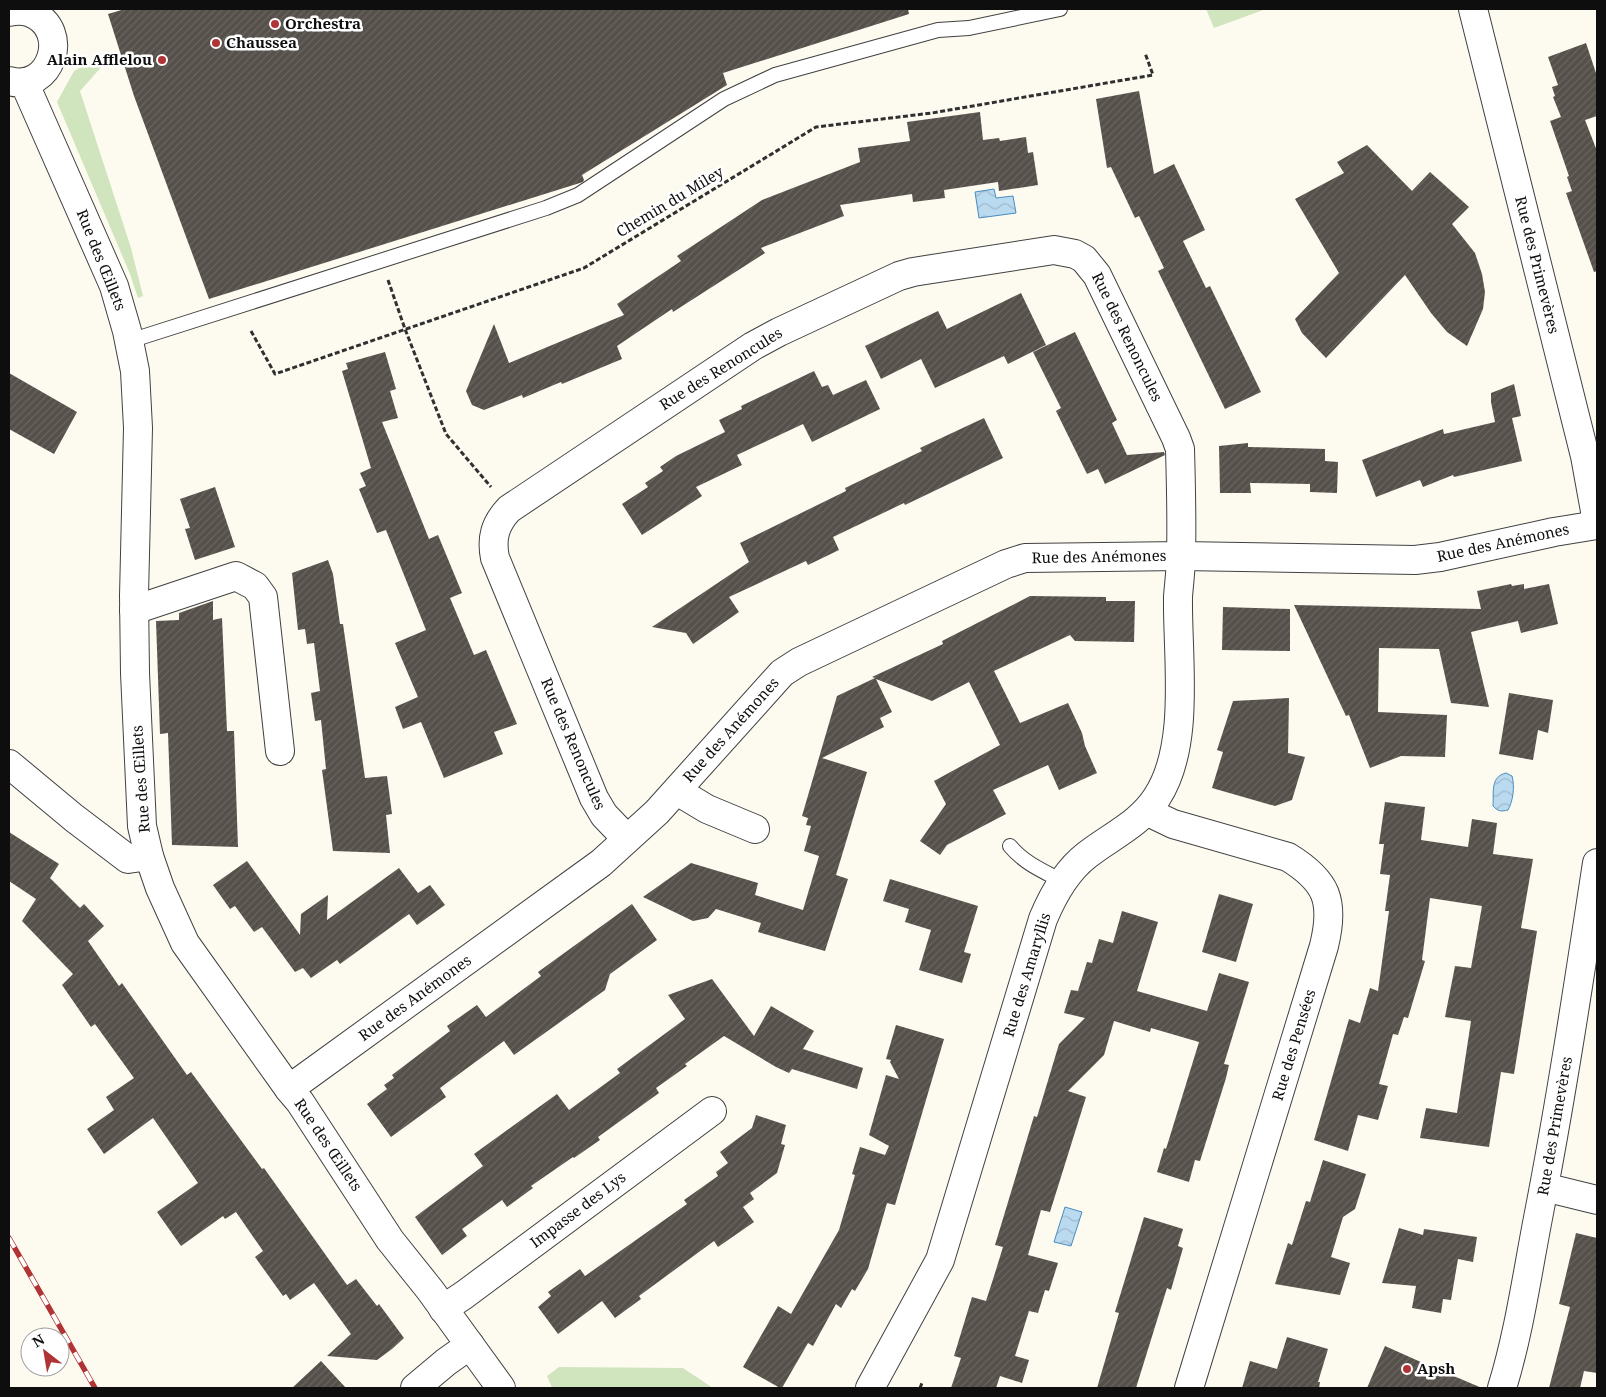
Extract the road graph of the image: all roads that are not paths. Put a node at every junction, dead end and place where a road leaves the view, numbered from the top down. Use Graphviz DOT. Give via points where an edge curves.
graph roads {
  1 [pos="1060,9"];
  2 [pos="1474,9"];
  3 [pos="9,12"];
  4 [pos="16,82"];
  5 [pos="129,340"];
  6 [pos="1597,523"];
  7 [pos="1181,556"];
  8 [pos="134,610"];
  9 [pos="280,750"];
  10 [pos="9,764"];
  11 [pos="677,791"];
  12 [pos="1146,811"];
  13 [pos="755,829"];
  14 [pos="627,839"];
  15 [pos="1010,846"];
  16 [pos="149,856"];
  17 [pos="1597,863"];
  18 [pos="1062,881"];
  19 [pos="289,1089"];
  20 [pos="712,1111"];
  21 [pos="1544,1187"];
  22 [pos="1597,1200"];
  23 [pos="443,1309"];
  24 [pos="470,1345"];
  25 [pos="415,1388"];
  26 [pos="502,1388"];
  27 [pos="870,1388"];
  28 [pos="1189,1388"];
  29 [pos="1502,1388"];
  1 -- 5 [label="lane" via="969,28 938,30 776,75 724,99 578,194 546,208"];
  2 -- 6 [label="street, Rue des Primevères" via="1585,456"];
  3 -- 4 [label="street" via="25,11 37,16 46,23 54,46 46,70 36,78"];
  4 -- 5 [label="street, Rue des Œillets" via="114,286"];
  5 -- 8 [label="street, Rue des Œillets" via="135,371 138,428"];
  6 -- 7 [label="street, Rue des Anémones" via="1440,558 1415,560"];
  7 -- 11 [label="street, Rue des Anémones" via="1025,558 1006,564 782,673"];
  7 -- 12 [label="street, Rue des Amaryllis" via="1178,596 1179,722 1170,773"];
  7 -- 14 [label="street, Rue des Renoncules" via="1180,449 1097,275 1084,259 1054,250 899,276 779,332 753,346 509,509 495,531 492,544 495,558 594,798 604,815"];
  8 -- 9 [label="street" via="236,576 255,586 263,597"];
  8 -- 16 [label="street, Rue des Œillets" via="142,826"];
  10 -- 16 [label="street" via="128,859"];
  11 -- 13 [label="street, Rue des Anémones" via="707,809"];
  11 -- 14 [label="street, Rue des Anémones"];
  12 -- 18 [label="street, Rue des Amaryllis" via="1086,855"];
  12 -- 28 [label="street, Rue des Pensées" via="1174,824 1288,857 1318,880 1329,916 1324,946"];
  14 -- 19 [label="street, Rue des Anémones" via="601,863"];
  15 -- 18 [label="lane" via="1026,862"];
  16 -- 19 [label="street, Rue des Œillets" via="186,943"];
  17 -- 21 [label="street, Rue des Primevères"];
  18 -- 27 [label="street, Rue des Amaryllis" via="1043,919 940,1260"];
  19 -- 23 [label="street, Rue des Œillets" via="390,1240"];
  20 -- 23 [label="street, Impasse des Lys"];
  21 -- 22 [label="street"];
  21 -- 29 [label="street, Rue des Primevères"];
  23 -- 24 [label="street, Rue des Œillets"];
  24 -- 25 [label="street"];
  24 -- 26 [label="street, Rue des Œillets"];
}
